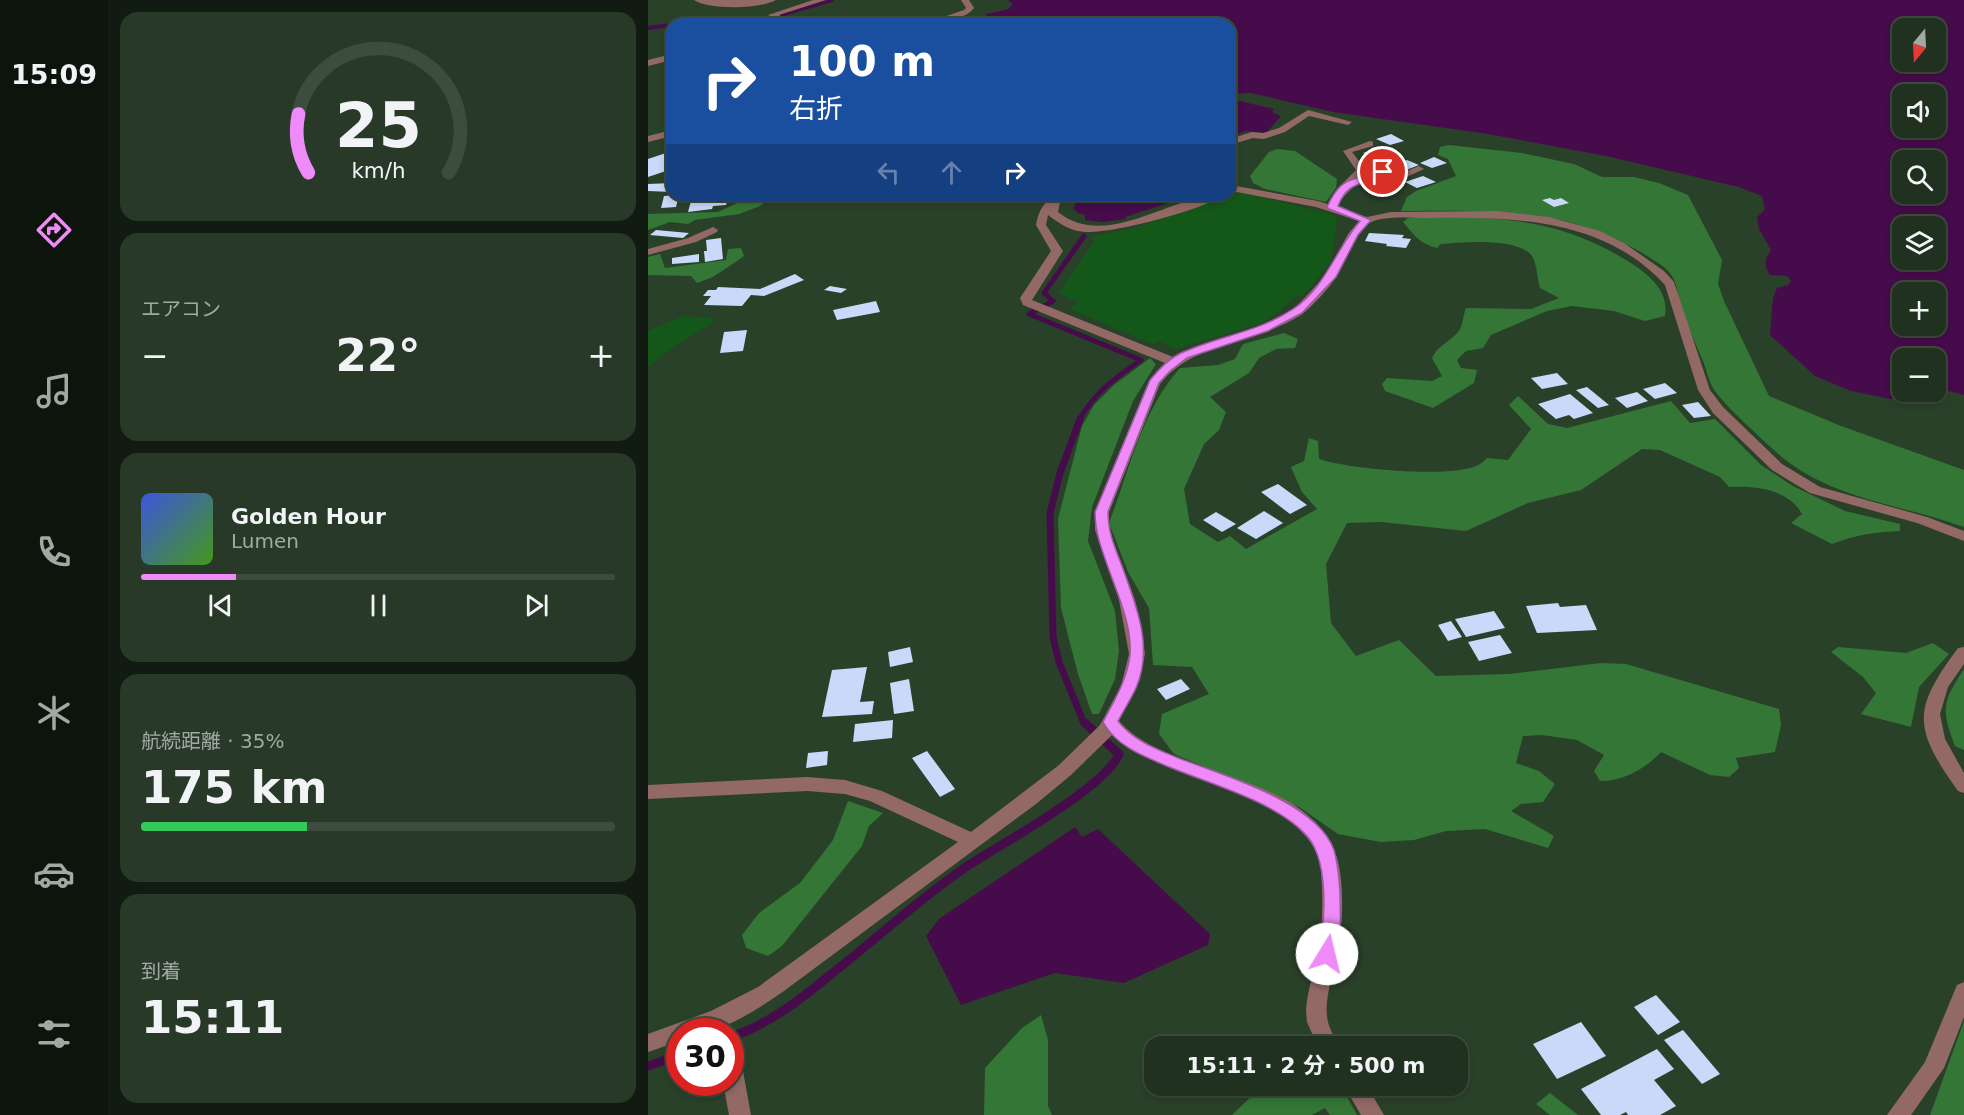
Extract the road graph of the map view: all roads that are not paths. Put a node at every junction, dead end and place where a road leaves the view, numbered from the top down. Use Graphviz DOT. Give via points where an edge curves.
graph roads {
  1 [pos="698,0"];
  2 [pos="772,0"];
  3 [pos="822,0"];
  4 [pos="965,0"];
  5 [pos="778,18"];
  6 [pos="948,18"];
  7 [pos="666,58"];
  8 [pos="648,63"];
  9 [pos="1348,122"];
  10 [pos="666,134"];
  11 [pos="648,139"];
  12 [pos="1236,140"];
  13 [pos="1370,144"];
  14 [pos="1419,169"];
  15 [pos="1347,184"];
  16 [pos="1236,188"];
  17 [pos="1053,201"];
  18 [pos="1055,201"];
  19 [pos="1197,201"];
  20 [pos="1332,207"];
  21 [pos="1366,220"];
  22 [pos="713,230"];
  23 [pos="648,252"];
  24 [pos="1173,362"];
  25 [pos="1964,536"];
  26 [pos="1964,652"];
  27 [pos="1108,725"];
  28 [pos="1964,786"];
  29 [pos="648,792"];
  30 [pos="971,840"];
  31 [pos="1964,991"];
  32 [pos="732,1018"];
  33 [pos="1321,1036"];
  34 [pos="666,1037"];
  35 [pos="648,1043"];
  36 [pos="737,1096"];
  37 [pos="1361,1096"];
  38 [pos="740,1115"];
  39 [pos="1373,1115"];
  40 [pos="1898,1115"];
  1 -- 2 [label="street"];
  3 -- 5 [label="street" via="772,15"];
  4 -- 6 [label="lane" via="968,12"];
  7 -- 8 [label="street"];
  9 -- 12 [label="lane" via="1308,113 1282,130"];
  10 -- 11 [label="street"];
  13 -- 15 [label="lane" via="1347,151 1361,170"];
  14 -- 15 [label="lane" via="1400,177 1383,172"];
  15 -- 20 [label="lane"];
  16 -- 20 [label="street"];
  17 -- 24 [label="street" via="1044,210 1041,225 1057,251 1026,298 1048,312"];
  18 -- 19 [label="street" via="1052,213 1059,222 1091,230 1117,227"];
  20 -- 21 [label="street"];
  21 -- 24 [label="street" via="1353,234 1332,275 1299,311 1279,323"];
  21 -- 25 [label="street" via="1391,215 1513,215 1569,224 1620,245 1670,284 1704,390 1718,410 1777,467 1815,490"];
  22 -- 23 [label="street"];
  24 -- 27 [label="street" via="1154,382 1102,512 1102,530 1127,600 1137,654 1129,686"];
  26 -- 28 [label="street" via="1939,688 1932,721 1936,743"];
  27 -- 30 [label="street" via="1030,799"];
  27 -- 33 [label="street" via="1144,750 1282,806 1312,831 1325,850 1331,876 1332,922 1314,1007"];
  29 -- 30 [label="street" via="807,784 845,787 876,796"];
  30 -- 32 [label="street"];
  31 -- 40 [label="street" via="1933,1068"];
  34 -- 35 [label="street"];
  36 -- 38 [label="street"];
  37 -- 39 [label="street"];
}
